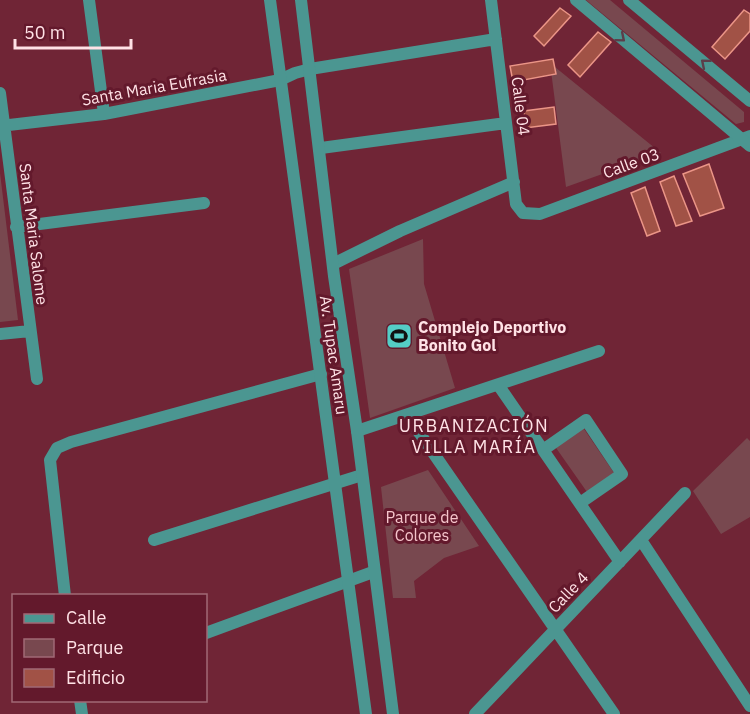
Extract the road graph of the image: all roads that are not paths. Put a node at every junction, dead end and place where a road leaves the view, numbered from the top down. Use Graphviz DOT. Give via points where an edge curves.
graph roads {
  1 [pos="89,0"];
  2 [pos="270,0"];
  3 [pos="301,0"];
  4 [pos="491,0"];
  5 [pos="576,0"];
  6 [pos="629,0"];
  7 [pos="496,39"];
  8 [pos="310,69"];
  9 [pos="280,80"];
  10 [pos="0,93"];
  11 [pos="750,101"];
  12 [pos="104,114"];
  13 [pos="506,123"];
  14 [pos="2,126"];
  15 [pos="747,141"];
  16 [pos="321,148"];
  17 [pos="514,182"];
  18 [pos="204,203"];
  19 [pos="523,213"];
  20 [pos="16,228"];
  21 [pos="333,264"];
  22 [pos="30,331"];
  23 [pos="0,334"];
  24 [pos="599,351"];
  25 [pos="321,374"];
  26 [pos="37,379"];
  27 [pos="499,386"];
  28 [pos="407,415"];
  29 [pos="357,432"];
  30 [pos="543,450"];
  31 [pos="362,475"];
  32 [pos="336,482"];
  33 [pos="685,493"];
  34 [pos="580,503"];
  35 [pos="153,540"];
  36 [pos="641,540"];
  37 [pos="620,562"];
  38 [pos="373,572"];
  39 [pos="348,580"];
  40 [pos="65,594"];
  41 [pos="556,629"];
  42 [pos="207,633"];
  43 [pos="750,706"];
  44 [pos="479,712"];
  45 [pos="366,714"];
  46 [pos="393,714"];
  47 [pos="614,714"];
  1 -- 12 [label="street"];
  2 -- 9 [label="street, Av. Tupac Amaru"];
  3 -- 8 [label="street, Av. Tupac Amaru"];
  4 -- 7 [label="street, Calle 04"];
  5 -- 15 [label="street, one-way"];
  11 -- 6 [label="street, one-way"];
  7 -- 8 [label="street, Santa Maria Eufrasia"];
  7 -- 13 [label="street, Calle 04"];
  8 -- 9 [label="street, Santa Maria Eufrasia"];
  8 -- 16 [label="street, Av. Tupac Amaru"];
  9 -- 12 [label="street, Santa Maria Eufrasia"];
  9 -- 25 [label="street, Av. Tupac Amaru"];
  10 -- 14 [label="street, Santa Maria Salome"];
  12 -- 14 [label="street, Santa Maria Eufrasia"];
  13 -- 16 [label="street"];
  13 -- 17 [label="street, Calle 04"];
  14 -- 20 [label="street, Santa Maria Salome"];
  15 -- 19 [label="street, Calle 03" via="540,214"];
  16 -- 21 [label="street, Av. Tupac Amaru"];
  17 -- 19 [label="street, Calle 04" via="516,204"];
  17 -- 21 [label="street"];
  18 -- 20 [label="street"];
  20 -- 22 [label="street, Santa Maria Salome"];
  21 -- 29 [label="street, Av. Tupac Amaru"];
  22 -- 23 [label="street"];
  22 -- 26 [label="street, Santa Maria Salome"];
  24 -- 27 [label="street"];
  25 -- 32 [label="street, Av. Tupac Amaru"];
  25 -- 40 [label="street" via="57,448 50,460"];
  27 -- 28 [label="street"];
  27 -- 30 [label="street"];
  28 -- 29 [label="street"];
  28 -- 41 [label="street"];
  29 -- 31 [label="street, Av. Tupac Amaru"];
  30 -- 34 [label="street"];
  30 -- 34 [label="street" via="586,420 622,474"];
  31 -- 32 [label="street"];
  31 -- 38 [label="street, Av. Tupac Amaru"];
  32 -- 35 [label="street"];
  32 -- 39 [label="street, Av. Tupac Amaru"];
  33 -- 36 [label="street, Calle 4"];
  34 -- 37 [label="street"];
  36 -- 37 [label="street, Calle 4"];
  36 -- 43 [label="street"];
  37 -- 41 [label="street, Calle 4"];
  38 -- 39 [label="street"];
  38 -- 46 [label="street, Av. Tupac Amaru"];
  39 -- 42 [label="street"];
  39 -- 45 [label="street, Av. Tupac Amaru"];
  41 -- 44 [label="street, Calle 4"];
  41 -- 47 [label="street"];
}
